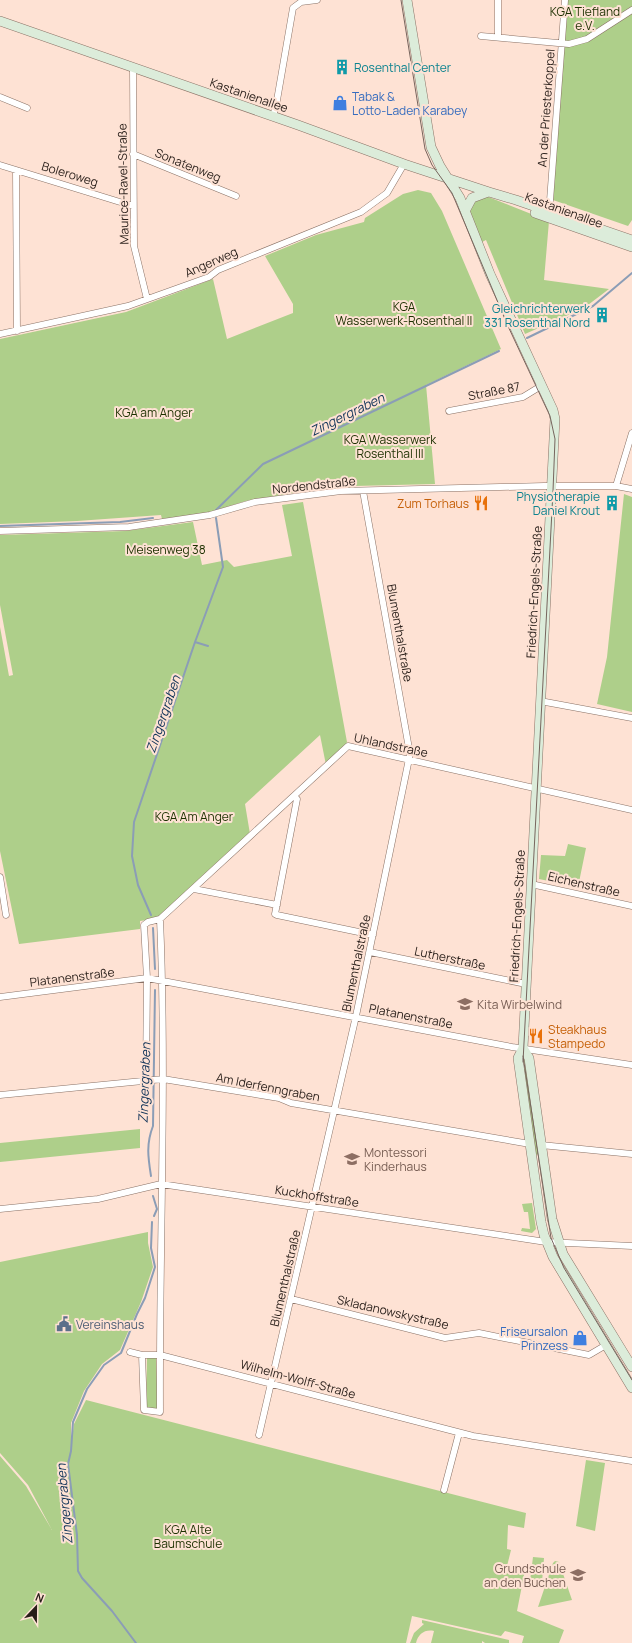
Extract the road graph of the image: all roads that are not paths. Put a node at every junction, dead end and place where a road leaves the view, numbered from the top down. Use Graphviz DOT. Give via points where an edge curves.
graph roads {
  1 [pos="317,0"];
  2 [pos="407,0"];
  3 [pos="498,0"];
  4 [pos="565,0"];
  5 [pos="632,10"];
  6 [pos="0,21"];
  7 [pos="481,36"];
  8 [pos="498,37"];
  9 [pos="562,42"];
  10 [pos="133,68"];
  11 [pos="0,97"];
  12 [pos="27,108"];
  13 [pos="273,116"];
  14 [pos="132,154"];
  15 [pos="404,164"];
  16 [pos="0,165"];
  17 [pos="16,170"];
  18 [pos="448,178"];
  19 [pos="489,193"];
  20 [pos="236,196"];
  21 [pos="133,206"];
  22 [pos="465,211"];
  23 [pos="549,215"];
  24 [pos="632,240"];
  25 [pos="632,247"];
  26 [pos="148,299"];
  27 [pos="17,331"];
  28 [pos="0,334"];
  29 [pos="541,386"];
  30 [pos="449,411"];
  31 [pos="632,433"];
  32 [pos="552,486"];
  33 [pos="616,486"];
  34 [pos="632,489"];
  35 [pos="363,491"];
  36 [pos="0,531"];
  37 [pos="540,701"];
  38 [pos="632,718"];
  39 [pos="409,760"];
  40 [pos="536,788"];
  41 [pos="294,796"];
  42 [pos="632,810"];
  43 [pos="0,877"];
  44 [pos="531,884"];
  45 [pos="194,888"];
  46 [pos="277,905"];
  47 [pos="632,906"];
  48 [pos="6,915"];
  49 [pos="159,920"];
  50 [pos="373,934"];
  51 [pos="370,952"];
  52 [pos="147,978"];
  53 [pos="163,980"];
  54 [pos="526,984"];
  55 [pos="0,997"];
  56 [pos="356,1016"];
  57 [pos="523,1048"];
  58 [pos="632,1065"];
  59 [pos="154,1080"];
  60 [pos="0,1095"];
  61 [pos="335,1110"];
  62 [pos="530,1144"];
  63 [pos="541,1145"];
  64 [pos="632,1154"];
  65 [pos="161,1184"];
  66 [pos="313,1207"];
  67 [pos="0,1209"];
  68 [pos="546,1242"];
  69 [pos="558,1243"];
  70 [pos="632,1246"];
  71 [pos="291,1298"];
  72 [pos="606,1345"];
  73 [pos="130,1352"];
  74 [pos="142,1355"];
  75 [pos="160,1355"];
  76 [pos="632,1367"];
  77 [pos="271,1383"];
  78 [pos="632,1388"];
  79 [pos="459,1433"];
  80 [pos="259,1435"];
  81 [pos="632,1461"];
  82 [pos="444,1490"];
  1 -- 13 [label="street" via="301,2 293,8"];
  2 -- 18 [label="main road, Friedrich-Engels-Straße" via="429,142 436,160"];
  3 -- 8 [label="street"];
  4 -- 9 [label="street, An der Priesterkoppel"];
  5 -- 9 [label="street" via="587,39 569,44"];
  6 -- 10 [label="main road, Kastanienallee"];
  7 -- 8 [label="street"];
  8 -- 9 [label="street"];
  9 -- 23 [label="street, An der Priesterkoppel"];
  10 -- 13 [label="main road, Kastanienallee"];
  10 -- 14 [label="street, Maurice-Ravel-Straße"];
  11 -- 12 [label="street"];
  13 -- 15 [label="main road, Kastanienallee"];
  14 -- 20 [label="street, Sonatenweg"];
  14 -- 21 [label="street, Maurice-Ravel-Straße"];
  15 -- 18 [label="main road, Kastanienallee"];
  15 -- 26 [label="street, Angerweg" via="387,193 362,212 218,270 209,277"];
  16 -- 17 [label="street, Boleroweg"];
  17 -- 21 [label="street, Boleroweg"];
  17 -- 27 [label="street"];
  18 -- 19 [label="main road, Kastanienallee"];
  18 -- 22 [label="main road, Friedrich-Engels-Straße"];
  19 -- 22 [label="main road" via="472,198"];
  19 -- 23 [label="main road, Kastanienallee"];
  21 -- 26 [label="street, Maurice-Ravel-Straße" via="134,246"];
  22 -- 29 [label="main road, Friedrich-Engels-Straße" via="490,274"];
  23 -- 24 [label="main road, Kastanienallee"];
  23 -- 25 [label="main road, Kastanienallee"];
  26 -- 27 [label="street, Angerweg" via="128,306"];
  27 -- 28 [label="street, Angerweg"];
  29 -- 30 [label="street, Straße 87" via="523,397"];
  29 -- 32 [label="main road, Friedrich-Engels-Straße" via="555,419"];
  31 -- 33 [label="street"];
  32 -- 33 [label="street, Nordendstraße"];
  32 -- 35 [label="street, Nordendstraße"];
  32 -- 37 [label="main road, Friedrich-Engels-Straße"];
  33 -- 34 [label="street, Nordendstraße"];
  35 -- 36 [label="street, Nordendstraße" via="341,491 255,502 210,515 129,527"];
  35 -- 39 [label="street, Blumenthalstraße" via="403,710"];
  37 -- 38 [label="street"];
  37 -- 40 [label="main road, Friedrich-Engels-Straße"];
  39 -- 40 [label="street, Uhlandstraße"];
  39 -- 41 [label="street, Uhlandstraße" via="348,746"];
  39 -- 50 [label="street, Blumenthalstraße"];
  40 -- 42 [label="street, Uhlandstraße"];
  40 -- 44 [label="main road, Friedrich-Engels-Straße"];
  41 -- 45 [label="street, Uhlandstraße"];
  41 -- 46 [label="street" via="297,799"];
  43 -- 48 [label="street"];
  44 -- 47 [label="street, Eichenstraße"];
  44 -- 54 [label="main road, Friedrich-Engels-Straße"];
  45 -- 46 [label="street"];
  45 -- 49 [label="street, Uhlandstraße"];
  46 -- 50 [label="street" via="277,915"];
  49 -- 52 [label="street" via="144,925"];
  49 -- 53 [label="street"];
  50 -- 51 [label="street, Blumenthalstraße"];
  51 -- 54 [label="street, Lutherstraße"];
  51 -- 56 [label="street, Blumenthalstraße"];
  52 -- 53 [label="street"];
  52 -- 55 [label="street, Platanenstraße"];
  52 -- 59 [label="street"];
  53 -- 56 [label="street, Platanenstraße"];
  53 -- 59 [label="street"];
  54 -- 57 [label="main road, Friedrich-Engels-Straße"];
  56 -- 57 [label="street, Platanenstraße"];
  56 -- 61 [label="street, Blumenthalstraße"];
  57 -- 58 [label="street, Platanenstraße"];
  57 -- 62 [label="main road, Friedrich-Engels-Straße" via="518,1061"];
  57 -- 63 [label="main road, Friedrich-Engels-Straße" via="529,1058"];
  59 -- 60 [label="street, Am Iderfenngraben"];
  59 -- 61 [label="street, Am Iderfenngraben" via="279,1098 291,1103"];
  59 -- 65 [label="street"];
  61 -- 62 [label="street, Am Iderfenngraben"];
  61 -- 66 [label="street, Blumenthalstraße"];
  62 -- 68 [label="main road, Friedrich-Engels-Straße"];
  63 -- 64 [label="street"];
  63 -- 69 [label="main road, Friedrich-Engels-Straße"];
  65 -- 66 [label="street, Kuckhoffstraße"];
  65 -- 67 [label="street, Kuckhoffstraße" via="98,1199"];
  65 -- 75 [label="street"];
  66 -- 68 [label="street, Kuckhoffstraße"];
  66 -- 71 [label="street, Blumenthalstraße"];
  68 -- 69 [label="street, Kuckhoffstraße"];
  68 -- 72 [label="main road, Friedrich-Engels-Straße"];
  69 -- 70 [label="street, Kuckhoffstraße"];
  69 -- 76 [label="main road, Friedrich-Engels-Straße"];
  71 -- 72 [label="street, Skladanowskystraße" via="445,1338 480,1333 589,1355"];
  71 -- 77 [label="street, Blumenthalstraße"];
  72 -- 78 [label="main road, Friedrich-Engels-Straße"];
  73 -- 74 [label="street, Wilhelm-Wolff-Straße"];
  74 -- 75 [label="street, Wilhelm-Wolff-Straße"];
  74 -- 75 [label="street" via="144,1410 160,1412"];
  75 -- 77 [label="street, Wilhelm-Wolff-Straße"];
  77 -- 79 [label="street, Wilhelm-Wolff-Straße"];
  77 -- 80 [label="street, Blumenthalstraße"];
  79 -- 81 [label="street, Wilhelm-Wolff-Straße"];
  79 -- 82 [label="street"];
}
